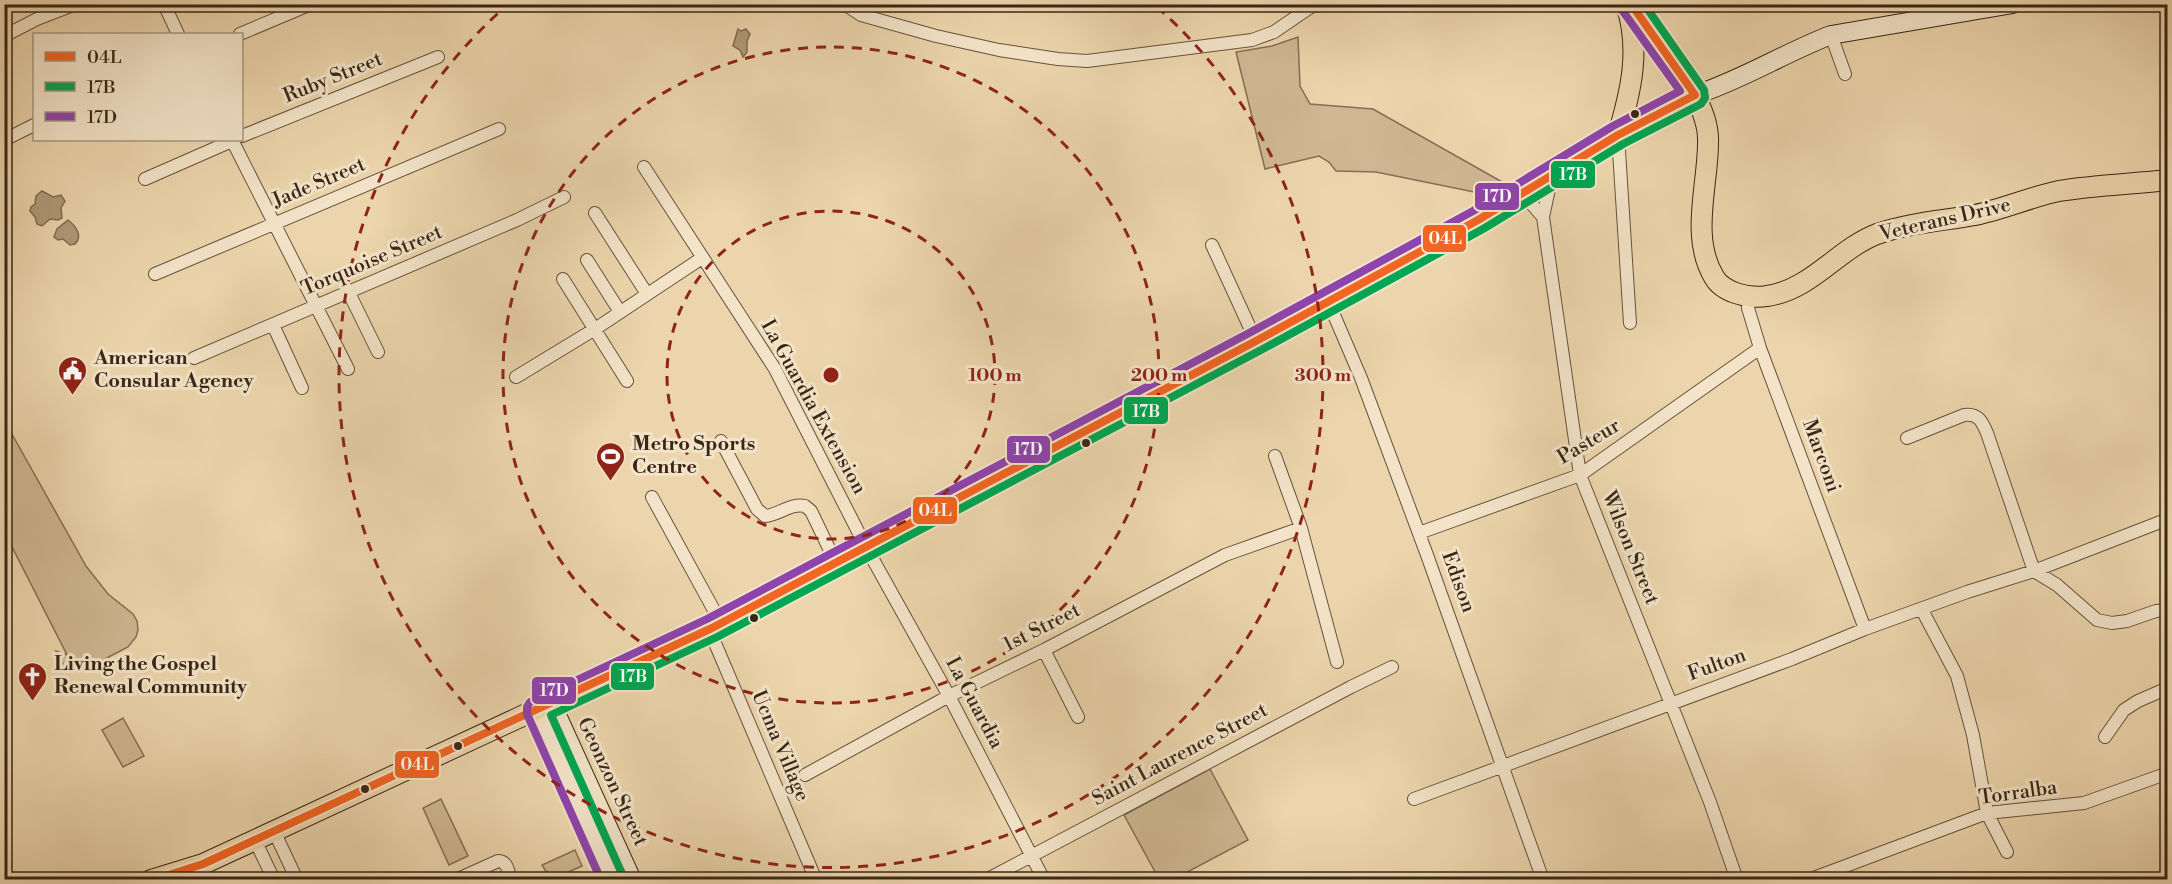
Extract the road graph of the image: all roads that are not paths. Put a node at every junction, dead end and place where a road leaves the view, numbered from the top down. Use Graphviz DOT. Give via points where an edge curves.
graph roads {
  1 [pos="76,4"];
  2 [pos="164,4"];
  3 [pos="311,4"];
  4 [pos="1315,4"];
  5 [pos="1626,4"];
  6 [pos="1632,4"];
  7 [pos="2013,4"];
  8 [pos="849,7"];
  9 [pos="178,33"];
  10 [pos="242,33"];
  11 [pos="1831,35"];
  12 [pos="4,36"];
  13 [pos="438,57"];
  14 [pos="1845,74"];
  15 [pos="1695,95"];
  16 [pos="33,126"];
  17 [pos="499,129"];
  18 [pos="1618,135"];
  19 [pos="243,136"];
  20 [pos="4,140"];
  21 [pos="230,141"];
  22 [pos="236,141"];
  23 [pos="644,167"];
  24 [pos="1552,175"];
  25 [pos="145,179"];
  26 [pos="2168,180"];
  27 [pos="1522,193"];
  28 [pos="564,197"];
  29 [pos="595,213"];
  30 [pos="1544,217"];
  31 [pos="273,224"];
  32 [pos="1212,245"];
  33 [pos="702,258"];
  34 [pos="587,260"];
  35 [pos="155,274"];
  36 [pos="564,279"];
  37 [pos="349,293"];
  38 [pos="647,294"];
  39 [pos="1749,296"];
  40 [pos="1328,301"];
  41 [pos="315,307"];
  42 [pos="620,312"];
  43 [pos="1630,323"];
  44 [pos="273,325"];
  45 [pos="595,329"];
  46 [pos="1256,341"];
  47 [pos="1760,348"];
  48 [pos="378,352"];
  49 [pos="194,358"];
  50 [pos="348,369"];
  51 [pos="516,377"];
  52 [pos="627,381"];
  53 [pos="302,388"];
  54 [pos="1907,438"];
  55 [pos="721,441"];
  56 [pos="1275,456"];
  57 [pos="1580,475"];
  58 [pos="652,497"];
  59 [pos="2168,519"];
  60 [pos="1301,528"];
  61 [pos="1419,533"];
  62 [pos="866,547"];
  63 [pos="836,562"];
  64 [pos="2034,571"];
  65 [pos="1922,610"];
  66 [pos="2168,610"];
  67 [pos="715,626"];
  68 [pos="1865,629"];
  69 [pos="1044,650"];
  70 [pos="1337,662"];
  71 [pos="1392,667"];
  72 [pos="2168,688"];
  73 [pos="949,696"];
  74 [pos="1670,703"];
  75 [pos="544,706"];
  76 [pos="1078,717"];
  77 [pos="2105,737"];
  78 [pos="1503,765"];
  79 [pos="2168,773"];
  80 [pos="805,775"];
  81 [pos="1414,799"];
  82 [pos="1987,813"];
  83 [pos="274,831"];
  84 [pos="255,840"];
  85 [pos="2007,852"];
  86 [pos="1032,855"];
  87 [pos="151,879"];
  88 [pos="274,879"];
  89 [pos="297,879"];
  90 [pos="456,879"];
  91 [pos="512,879"];
  92 [pos="613,879"];
  93 [pos="632,879"];
  94 [pos="816,879"];
  95 [pos="986,879"];
  96 [pos="1044,879"];
  97 [pos="1543,879"];
  98 [pos="1737,879"];
  99 [pos="1808,879"];
  1 -- 12 [label="street"];
  2 -- 9 [label="street"];
  3 -- 10 [label="street"];
  4 -- 8 [label="street" via="1274,32 1252,40 1087,61 999,50 936,36 861,15"];
  5 -- 18 [label="main road" via="1633,28 1634,61"];
  6 -- 15 [label="street"];
  7 -- 11 [label="street"];
  11 -- 14 [label="street"];
  11 -- 15 [label="street"];
  13 -- 19 [label="street, Ruby Street"];
  15 -- 18 [label="main road"];
  15 -- 39 [label="main road, Veterans Drive" via="1705,118 1708,141 1702,239 1706,261 1725,288"];
  16 -- 20 [label="street"];
  17 -- 31 [label="street, Jade Street"];
  18 -- 24 [label="main road"];
  18 -- 43 [label="street"];
  21 -- 25 [label="street, Ruby Street"];
  22 -- 31 [label="street"];
  23 -- 33 [label="street, La Guardia Extension"];
  24 -- 27 [label="main road"];
  24 -- 30 [label="street, Wilson Street"];
  26 -- 39 [label="main road, Veterans Drive" via="2058,191 1977,214 1895,228 1869,238 1789,289 1767,296"];
  27 -- 30 [label="street"];
  27 -- 40 [label="main road"];
  28 -- 37 [label="street, Torquoise Street"];
  29 -- 38 [label="street"];
  30 -- 57 [label="street, Wilson Street"];
  31 -- 35 [label="street, Jade Street"];
  31 -- 41 [label="street"];
  32 -- 46 [label="street"];
  33 -- 38 [label="street"];
  33 -- 62 [label="street, La Guardia Extension" via="775,369"];
  34 -- 42 [label="street"];
  36 -- 45 [label="street"];
  37 -- 41 [label="street, Torquoise Street"];
  37 -- 48 [label="street"];
  38 -- 42 [label="street"];
  39 -- 47 [label="street, Marconi" via="1748,308"];
  40 -- 46 [label="main road"];
  40 -- 61 [label="street, Edison"];
  41 -- 44 [label="street, Torquoise Street"];
  41 -- 50 [label="street"];
  42 -- 45 [label="street"];
  44 -- 49 [label="street, Torquoise Street"];
  44 -- 53 [label="street"];
  45 -- 51 [label="street"];
  45 -- 52 [label="street"];
  46 -- 62 [label="main road"];
  47 -- 57 [label="street, Pasteur"];
  47 -- 68 [label="street, Marconi"];
  54 -- 64 [label="street" via="1964,415 1982,420"];
  55 -- 63 [label="street" via="757,509 765,516 805,506"];
  56 -- 60 [label="street"];
  57 -- 61 [label="street, Pasteur"];
  57 -- 74 [label="street, Wilson Street"];
  58 -- 67 [label="street, Ucma Village"];
  59 -- 64 [label="street, Fulton"];
  60 -- 69 [label="street, 1st Street" via="1225,555"];
  60 -- 70 [label="street"];
  61 -- 78 [label="street, Edison"];
  62 -- 63 [label="main road"];
  62 -- 73 [label="street, La Guardia"];
  63 -- 67 [label="main road"];
  64 -- 65 [label="street, Fulton"];
  64 -- 66 [label="street" via="2057,585 2097,621 2127,621"];
  65 -- 68 [label="street, Fulton"];
  65 -- 82 [label="street" via="1957,676 1973,735"];
  67 -- 75 [label="main road"];
  67 -- 94 [label="street, Ucma Village"];
  68 -- 74 [label="street, Fulton"];
  69 -- 73 [label="street, 1st Street"];
  69 -- 76 [label="street"];
  71 -- 86 [label="street, Saint Laurence Street"];
  72 -- 77 [label="street" via="2124,710"];
  73 -- 80 [label="street, 1st Street"];
  73 -- 86 [label="street, La Guardia"];
  74 -- 78 [label="street, Fulton"];
  74 -- 98 [label="street, Wilson Street"];
  75 -- 83 [label="main road"];
  75 -- 92 [label="street, Geonzon Street"];
  75 -- 93 [label="street, Geonzon Street"];
  78 -- 81 [label="street, Fulton"];
  78 -- 97 [label="street, Edison"];
  79 -- 82 [label="street, Torralba" via="2084,803"];
  82 -- 85 [label="street"];
  82 -- 99 [label="street, Torralba"];
  83 -- 84 [label="main road"];
  83 -- 89 [label="street"];
  84 -- 87 [label="main road" via="203,864"];
  84 -- 88 [label="street"];
  86 -- 95 [label="street, Saint Laurence Street"];
  86 -- 96 [label="street, La Guardia"];
  90 -- 91 [label="street" via="503,861"];
}
